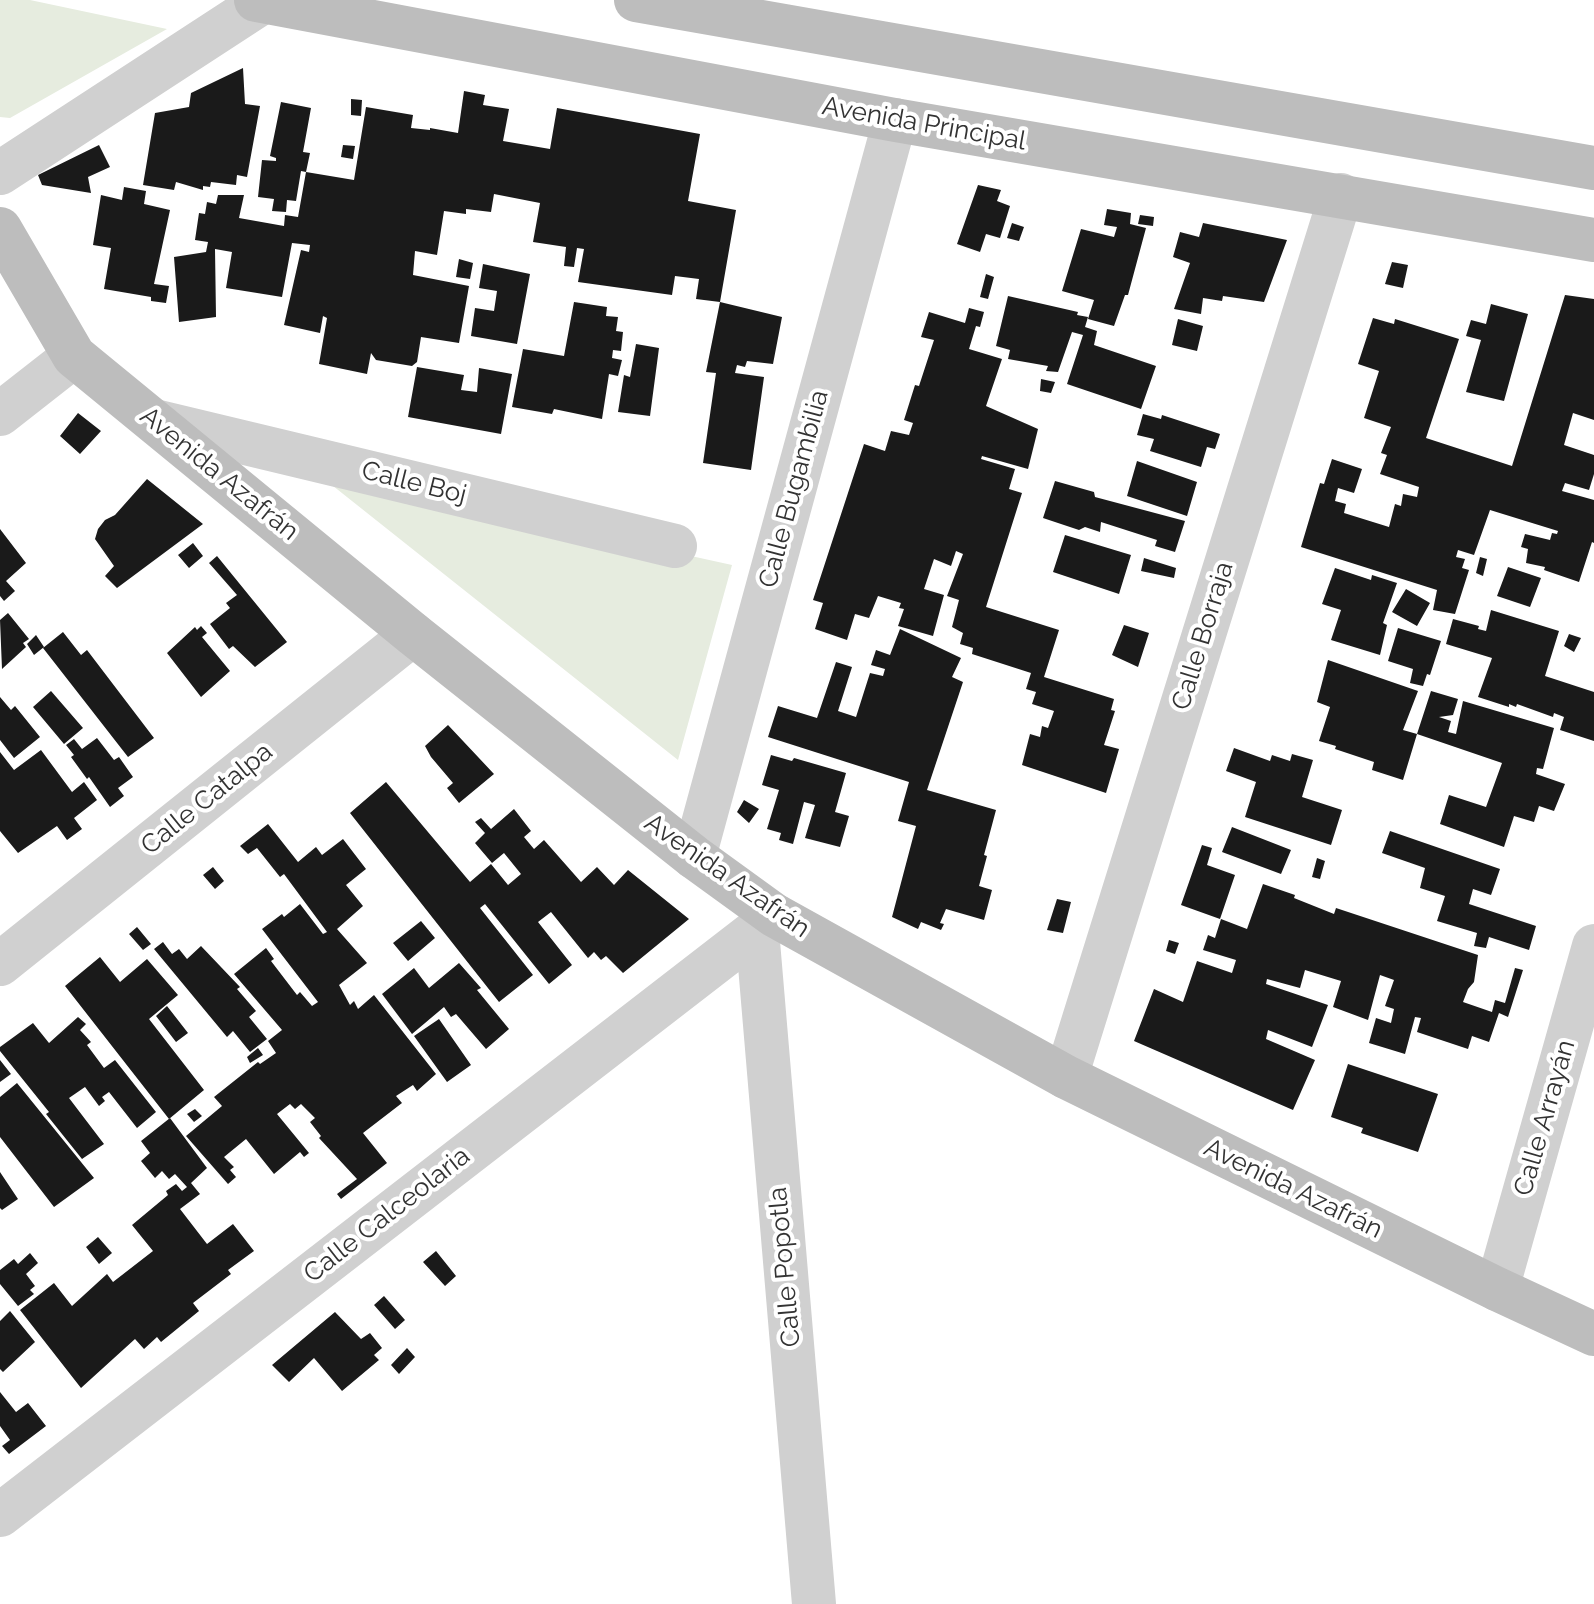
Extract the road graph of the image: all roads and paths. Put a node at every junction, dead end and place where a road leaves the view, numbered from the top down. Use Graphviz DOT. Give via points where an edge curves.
graph roads {
  1 [pos="636,0"];
  2 [pos="260,1"];
  3 [pos="895,120"];
  4 [pos="1594,168"];
  5 [pos="0,173"];
  6 [pos="1341,195"];
  7 [pos="0,229"];
  8 [pos="1594,240"];
  9 [pos="74,356"];
  10 [pos="0,414"];
  11 [pos="154,421"];
  12 [pos="675,546"];
  13 [pos="413,634"];
  14 [pos="694,857"];
  15 [pos="766,922"];
  16 [pos="1594,946"];
  17 [pos="0,964"];
  18 [pos="1066,1077"];
  19 [pos="1497,1289"];
  20 [pos="1594,1334"];
  21 [pos="0,1515"];
  22 [pos="814,1604"];
  1 -- 4 [label="street"];
  2 -- 3 [label="street, Avenida Principal"];
  2 -- 5 [label="street"];
  3 -- 6 [label="street, Avenida Principal"];
  3 -- 14 [label="street, Calle Bugambilia"];
  6 -- 8 [label="street, Avenida Principal"];
  6 -- 18 [label="street, Calle Borraja"];
  7 -- 9 [label="street, Avenida Azafrán"];
  9 -- 10 [label="street"];
  9 -- 11 [label="street, Avenida Azafrán"];
  11 -- 12 [label="street, Calle Boj"];
  11 -- 13 [label="street, Avenida Azafrán"];
  13 -- 14 [label="street, Avenida Azafrán"];
  13 -- 17 [label="street, Calle Catalpa"];
  14 -- 15 [label="street, Avenida Azafrán"];
  15 -- 18 [label="street, Avenida Azafrán"];
  15 -- 21 [label="street, Calle Calceolaria"];
  15 -- 22 [label="street, Calle Popotla"];
  16 -- 19 [label="street, Calle Arrayán"];
  18 -- 19 [label="street, Avenida Azafrán"];
  19 -- 20 [label="street, Avenida Azafrán"];
}
